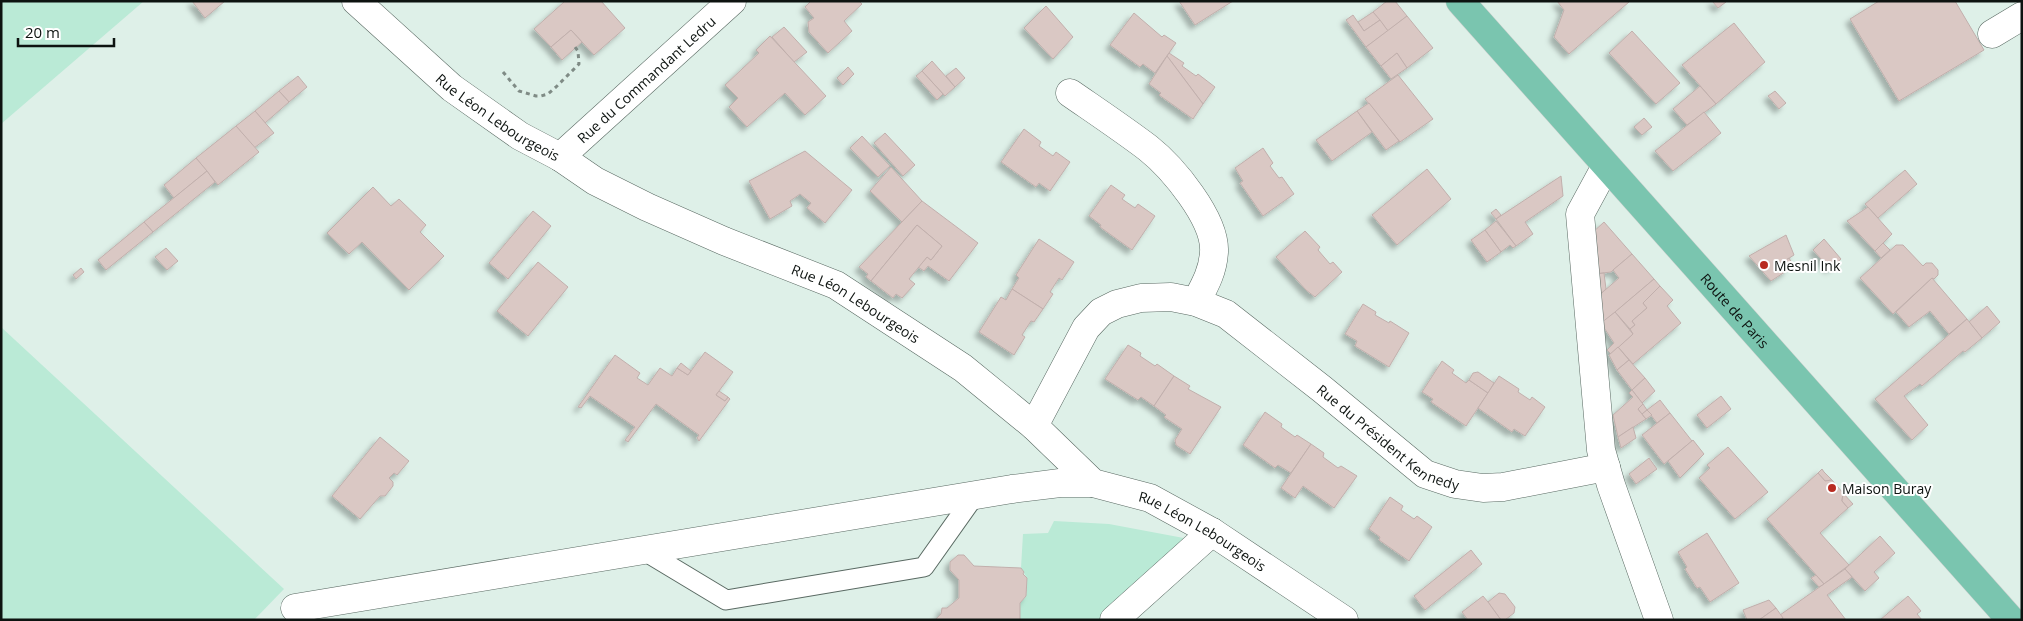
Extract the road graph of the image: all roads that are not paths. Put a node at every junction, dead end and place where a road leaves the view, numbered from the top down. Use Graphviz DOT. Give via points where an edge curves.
graph roads {
  1 [pos="356,1"];
  2 [pos="732,1"];
  3 [pos="1460,1"];
  4 [pos="2022,16"];
  5 [pos="1992,34"];
  6 [pos="1070,93"];
  7 [pos="560,157"];
  8 [pos="1606,166"];
  9 [pos="1196,302"];
  10 [pos="1034,426"];
  11 [pos="1606,467"];
  12 [pos="1093,483"];
  13 [pos="975,495"];
  14 [pos="1212,532"];
  15 [pos="643,550"];
  16 [pos="296,608"];
  17 [pos="1114,620"];
  18 [pos="1344,620"];
  19 [pos="1659,620"];
  20 [pos="2011,620"];
  1 -- 7 [label="street, Rue Léon Lebourgeois" via="452,88 520,136"];
  2 -- 7 [label="street, Rue du Commandant Ledru"];
  3 -- 8 [label="main road, Route de Paris"];
  4 -- 5 [label="street"];
  6 -- 9 [label="street" via="1149,149 1200,208 1214,250 1209,277"];
  7 -- 10 [label="street, Rue Léon Lebourgeois" via="595,181 647,207 836,284 963,368"];
  8 -- 11 [label="street" via="1580,214"];
  8 -- 20 [label="main road, Route de Paris"];
  9 -- 10 [label="street, Rue du Président Kennedy" via="1171,297 1141,298 1101,312 1086,328"];
  9 -- 11 [label="street, Rue du Président Kennedy" via="1226,314 1425,474 1469,487 1490,488"];
  10 -- 12 [label="street, Rue Léon Lebourgeois"];
  11 -- 19 [label="street"];
  12 -- 13 [label="street" via="1060,483"];
  12 -- 14 [label="street, Rue Léon Lebourgeois" via="1150,498"];
  13 -- 15 [label="street"];
  13 -- 15 [label="lane" via="924,567 726,600"];
  14 -- 17 [label="street"];
  14 -- 18 [label="street, Rue Léon Lebourgeois"];
  15 -- 16 [label="street"];
}
